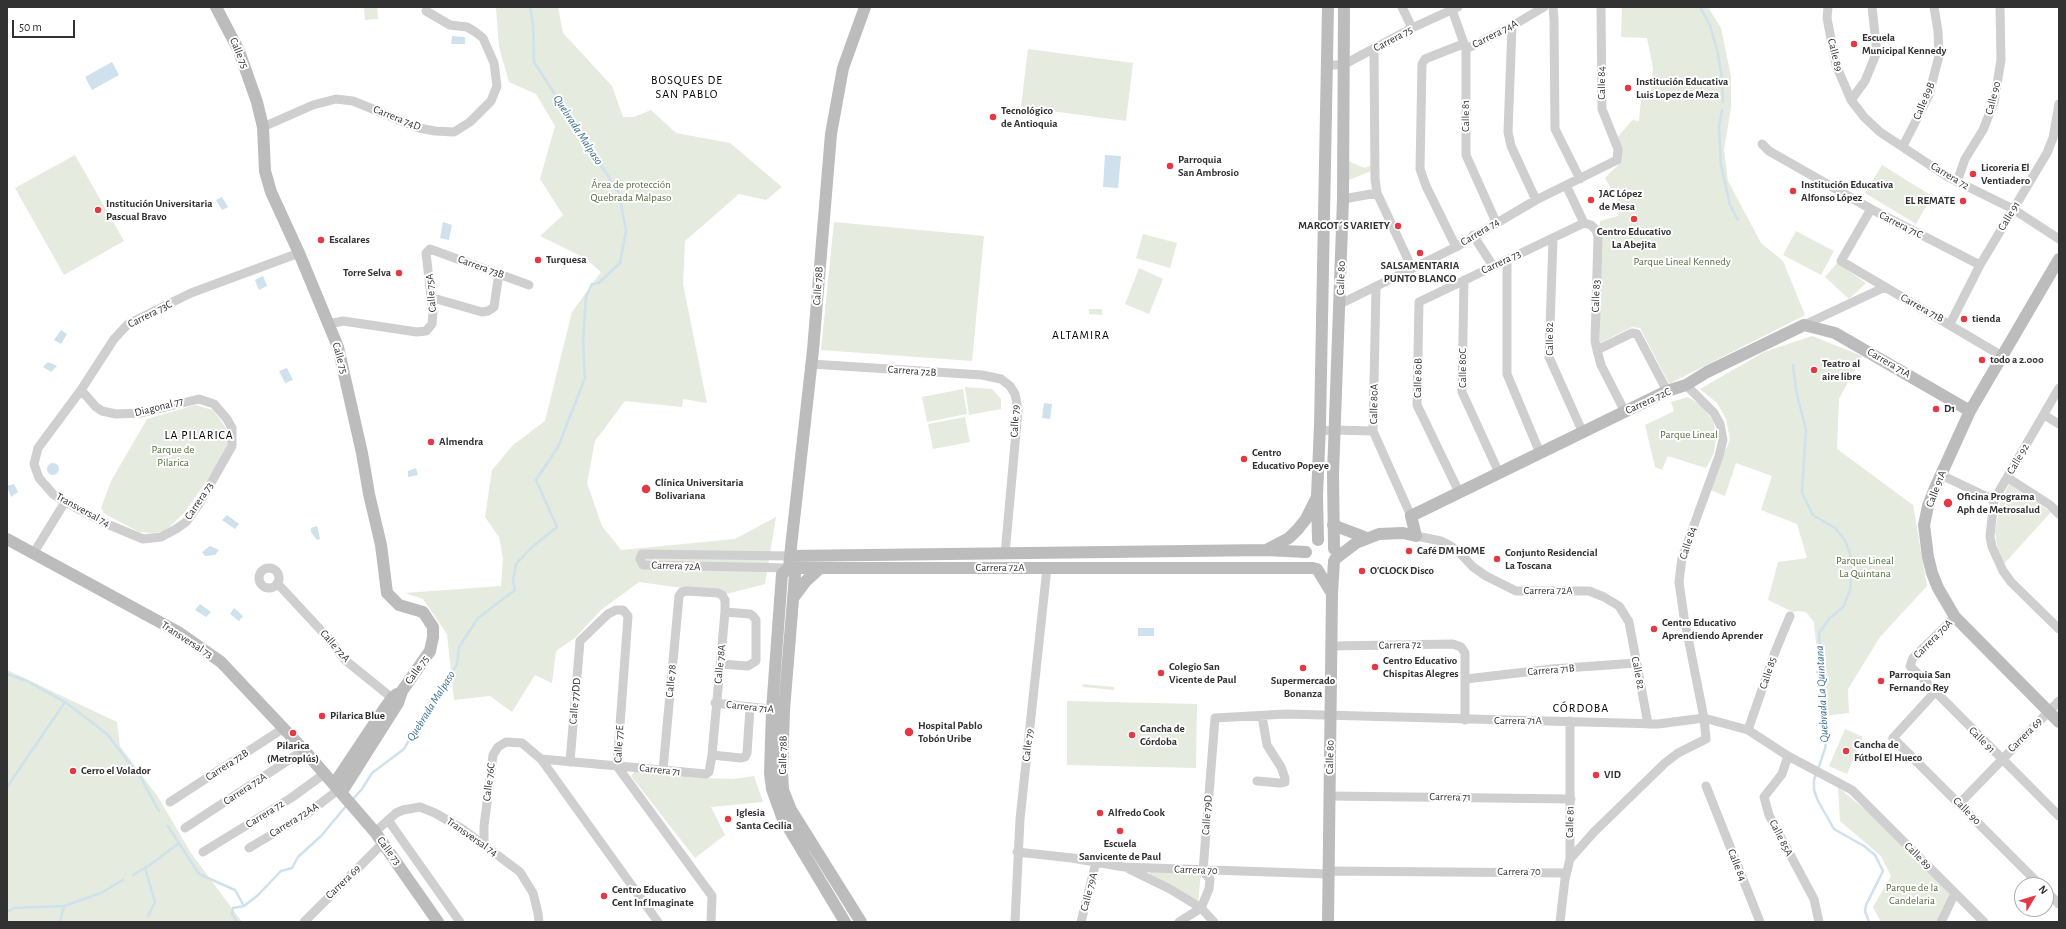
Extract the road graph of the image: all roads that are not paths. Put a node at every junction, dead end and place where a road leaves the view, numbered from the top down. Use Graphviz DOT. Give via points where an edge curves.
graph roads {
  1 [pos="216,7"];
  2 [pos="865,7"];
  3 [pos="1328,7"];
  4 [pos="1344,7"];
  5 [pos="1402,7"];
  6 [pos="1544,7"];
  7 [pos="1552,7"];
  8 [pos="1601,7"];
  9 [pos="1828,7"];
  10 [pos="1872,7"];
  11 [pos="1934,7"];
  12 [pos="2000,7"];
  13 [pos="1454,8"];
  14 [pos="426,11"];
  15 [pos="1512,26"];
  16 [pos="1412,28"];
  17 [pos="1465,46"];
  18 [pos="1374,49"];
  19 [pos="1327,65"];
  20 [pos="1344,65"];
  21 [pos="1851,100"];
  22 [pos="2059,104"];
  23 [pos="263,127"];
  24 [pos="2056,140"];
  25 [pos="1762,144"];
  26 [pos="1903,146"];
  27 [pos="1618,157"];
  28 [pos="1580,179"];
  29 [pos="1956,182"];
  30 [pos="1566,185"];
  31 [pos="1377,193"];
  32 [pos="1343,199"];
  33 [pos="1536,200"];
  34 [pos="1871,209"];
  35 [pos="2013,209"];
  36 [pos="1496,222"];
  37 [pos="1584,223"];
  38 [pos="1473,235"];
  39 [pos="1553,239"];
  40 [pos="2059,240"];
  41 [pos="1456,247"];
  42 [pos="433,249"];
  43 [pos="299,253"];
  44 [pos="2059,259"];
  45 [pos="1507,260"];
  46 [pos="1980,265"];
  47 [pos="1493,266"];
  48 [pos="1412,268"];
  49 [pos="499,273"];
  50 [pos="1464,280"];
  51 [pos="528,285"];
  52 [pos="1885,287"];
  53 [pos="1376,288"];
  54 [pos="433,298"];
  55 [pos="1419,302"];
  56 [pos="1340,304"];
  57 [pos="329,324"];
  58 [pos="1950,324"];
  59 [pos="1804,325"];
  60 [pos="1597,350"];
  61 [pos="2002,356"];
  62 [pos="811,364"];
  63 [pos="1686,385"];
  64 [pos="1010,386"];
  65 [pos="2059,388"];
  66 [pos="81,390"];
  67 [pos="1667,392"];
  68 [pos="1970,411"];
  69 [pos="1625,412"];
  70 [pos="2044,415"];
  71 [pos="2059,424"];
  72 [pos="232,428"];
  73 [pos="1333,430"];
  74 [pos="1320,431"];
  75 [pos="1373,431"];
  76 [pos="1583,433"];
  77 [pos="1540,453"];
  78 [pos="1499,473"];
  79 [pos="1941,475"];
  80 [pos="39,478"];
  81 [pos="2008,478"];
  82 [pos="1459,492"];
  83 [pos="1317,496"];
  84 [pos="1994,500"];
  85 [pos="65,502"];
  86 [pos="2059,514"];
  87 [pos="1411,516"];
  88 [pos="1333,525"];
  89 [pos="132,535"];
  90 [pos="792,536"];
  91 [pos="1416,536"];
  92 [pos="1367,538"];
  93 [pos="7,539"];
  94 [pos="1318,540"];
  95 [pos="1266,550"];
  96 [pos="1108,551"];
  97 [pos="1306,552"];
  98 [pos="33,554"];
  99 [pos="1005,554"];
  100 [pos="1335,555"];
  101 [pos="813,557"];
  102 [pos="790,562"];
  103 [pos="1047,568"];
  104 [pos="1110,568"];
  105 [pos="1315,568"];
  106 [pos="819,569"];
  107 [pos="277,583"];
  108 [pos="1332,593"];
  109 [pos="793,598"];
  110 [pos="725,600"];
  111 [pos="725,612"];
  112 [pos="628,616"];
  113 [pos="1790,616"];
  114 [pos="1955,617"];
  115 [pos="1629,622"];
  116 [pos="2059,629"];
  117 [pos="1332,646"];
  118 [pos="778,654"];
  119 [pos="1911,662"];
  120 [pos="1636,663"];
  121 [pos="720,664"];
  122 [pos="787,678"];
  123 [pos="1466,679"];
  124 [pos="1934,692"];
  125 [pos="397,697"];
  126 [pos="2059,701"];
  127 [pos="715,703"];
  128 [pos="750,708"];
  129 [pos="778,710"];
  130 [pos="2048,712"];
  131 [pos="1262,716"];
  132 [pos="1331,716"];
  133 [pos="1215,718"];
  134 [pos="1704,718"];
  135 [pos="1465,720"];
  136 [pos="1570,721"];
  137 [pos="2059,722"];
  138 [pos="1648,724"];
  139 [pos="284,728"];
  140 [pos="1748,730"];
  141 [pos="365,746"];
  142 [pos="304,750"];
  143 [pos="712,755"];
  144 [pos="1788,756"];
  145 [pos="541,759"];
  146 [pos="2001,759"];
  147 [pos="570,762"];
  148 [pos="315,763"];
  149 [pos="617,766"];
  150 [pos="663,770"];
  151 [pos="342,771"];
  152 [pos="324,774"];
  153 [pos="706,774"];
  154 [pos="1257,781"];
  155 [pos="1706,786"];
  156 [pos="1852,790"];
  157 [pos="339,791"];
  158 [pos="1330,796"];
  159 [pos="1571,799"];
  160 [pos="170,802"];
  161 [pos="1959,804"];
  162 [pos="2059,816"];
  163 [pos="388,820"];
  164 [pos="186,828"];
  165 [pos="375,832"];
  166 [pos="383,843"];
  167 [pos="484,845"];
  168 [pos="249,848"];
  169 [pos="203,852"];
  170 [pos="1018,852"];
  171 [pos="1570,859"];
  172 [pos="1096,862"];
  173 [pos="1124,867"];
  174 [pos="1203,870"];
  175 [pos="1328,872"];
  176 [pos="1566,873"];
  177 [pos="2032,877"];
  178 [pos="1955,893"];
  179 [pos="1200,908"];
  180 [pos="304,922"];
  181 [pos="438,922"];
  182 [pos="460,922"];
  183 [pos="539,922"];
  184 [pos="658,922"];
  185 [pos="711,922"];
  186 [pos="845,922"];
  187 [pos="861,922"];
  188 [pos="1015,922"];
  189 [pos="1081,922"];
  190 [pos="1179,922"];
  191 [pos="1214,922"];
  192 [pos="1328,922"];
  193 [pos="1560,922"];
  194 [pos="1760,922"];
  195 [pos="1819,922"];
  196 [pos="1941,922"];
  197 [pos="1984,922"];
  1 -- 23 [label="main road, Calle 75" via="245,67"];
  2 -- 62 [label="main road, Calle 78B" via="843,68 831,134"];
  3 -- 19 [label="main road, Calle 80"];
  4 -- 20 [label="main road, Calle 80"];
  5 -- 16 [label="street"];
  6 -- 15 [label="street, Carrera 74A"];
  7 -- 28 [label="street" via="1555,129"];
  8 -- 27 [label="street, Calle 84" via="1602,109 1618,150"];
  9 -- 21 [label="street, Calle 89" via="1827,18 1836,65"];
  10 -- 21 [label="street" via="1876,54 1865,81"];
  11 -- 26 [label="street, Calle 89B" via="1938,31 1938,56 1934,75 1929,95"];
  12 -- 29 [label="street, Calle 90" via="2000,60 1994,102 1983,130 1965,158"];
  13 -- 16 [label="street, Carrera 75"];
  13 -- 17 [label="street, Calle 81"];
  14 -- 23 [label="street, Carrera 74D" via="450,25 467,27 474,31 483,38 494,63 497,86 491,101 470,122 454,132 419,128 367,105 336,99 313,105"];
  15 -- 17 [label="street, Carrera 74A"];
  15 -- 33 [label="street" via="1508,132 1511,146"];
  16 -- 18 [label="street, Carrera 75"];
  17 -- 36 [label="street, Calle 81" via="1466,155"];
  17 -- 41 [label="street, Carrera 74A" via="1423,61 1420,169"];
  18 -- 20 [label="street, Carrera 75"];
  18 -- 31 [label="street"];
  19 -- 20 [label="street, Carrera 75"];
  19 -- 74 [label="main road, Calle 80"];
  20 -- 32 [label="main road, Calle 80"];
  21 -- 26 [label="street, Carrera 72" via="1880,132"];
  22 -- 24 [label="street, Calle 91"];
  23 -- 43 [label="main road, Calle 75" via="268,182"];
  24 -- 35 [label="street, Calle 91"];
  25 -- 34 [label="street, Carrera 71C" via="1769,151"];
  26 -- 29 [label="street, Carrera 72"];
  27 -- 28 [label="street, Carrera 74" via="1614,162"];
  28 -- 30 [label="street, Carrera 74"];
  29 -- 35 [label="street, Carrera 72"];
  30 -- 33 [label="street, Carrera 74"];
  30 -- 37 [label="street, Calle 83"];
  31 -- 32 [label="street"];
  31 -- 48 [label="street"];
  32 -- 56 [label="main road, Calle 80"];
  33 -- 36 [label="street, Carrera 74"];
  34 -- 46 [label="street, Carrera 71C"];
  34 -- 52 [label="street, Carrera 71B" via="1841,261"];
  35 -- 40 [label="street, Carrera 72"];
  35 -- 46 [label="street, Calle 91"];
  36 -- 38 [label="street, Carrera 74"];
  37 -- 39 [label="street, Carrera 73"];
  37 -- 60 [label="street, Calle 83" via="1591,225 1598,236 1595,341"];
  38 -- 41 [label="street, Carrera 74"];
  38 -- 47 [label="street"];
  39 -- 45 [label="street, Carrera 73"];
  39 -- 76 [label="street, Calle 82" via="1548,358"];
  41 -- 48 [label="street, Carrera 74"];
  42 -- 49 [label="street, Carrera 73B"];
  42 -- 54 [label="street, Calle 75A" via="426,253"];
  43 -- 57 [label="main road, Calle 75"];
  43 -- 66 [label="street, Carrera 73C" via="191,293 128,324 114,340"];
  44 -- 61 [label="main road, Calle 91A"];
  45 -- 47 [label="street, Carrera 73"];
  45 -- 77 [label="street" via="1507,374"];
  46 -- 58 [label="street, Calle 91"];
  47 -- 50 [label="street, Carrera 73"];
  48 -- 53 [label="street, Carrera 74"];
  49 -- 51 [label="street, Carrera 73B"];
  49 -- 54 [label="street" via="494,306 482,312"];
  50 -- 55 [label="street, Carrera 73"];
  50 -- 78 [label="street, Calle 80C" via="1462,392"];
  52 -- 58 [label="street, Carrera 71B"];
  52 -- 59 [label="street, Carrera 72C"];
  53 -- 56 [label="street, Carrera 74"];
  53 -- 75 [label="street, Calle 80A"];
  54 -- 57 [label="street, Calle 75A" via="432,324 426,331 417,332 343,321"];
  55 -- 82 [label="street, Calle 80B" via="1417,405"];
  56 -- 73 [label="main road, Calle 80"];
  57 -- 125 [label="main road, Calle 75" via="342,362 362,453 381,545 387,593 399,605 423,612 433,626 430,651"];
  58 -- 61 [label="street, Carrera 71B"];
  59 -- 63 [label="main road, Carrera 72C" via="1707,372"];
  59 -- 68 [label="main road, Carrera 71A" via="1835,333"];
  60 -- 67 [label="street" via="1632,333 1637,334"];
  60 -- 69 [label="street, Calle 83" via="1601,365"];
  61 -- 68 [label="main road, Calle 91A"];
  62 -- 64 [label="street, Carrera 72B" via="987,375 1001,379"];
  62 -- 90 [label="main road, Calle 78B"];
  63 -- 67 [label="main road, Carrera 72C"];
  63 -- 134 [label="street, Calle 84" via="1714,413 1720,424 1723,440 1682,558 1679,582"];
  64 -- 99 [label="street, Calle 79" via="1015,394 1018,410"];
  65 -- 70 [label="street, Calle 92"];
  66 -- 72 [label="street, Diagonal 77" via="102,411 124,415 204,399 218,408"];
  66 -- 80 [label="street, Carrera 73C" via="38,448 34,464"];
  67 -- 69 [label="main road, Carrera 72C"];
  68 -- 79 [label="main road, Calle 91A"];
  69 -- 76 [label="main road, Carrera 72C"];
  70 -- 71 [label="street"];
  70 -- 81 [label="street, Calle 92"];
  72 -- 89 [label="street, Carrera 73" via="232,446 228,455 186,522 155,538"];
  73 -- 74 [label="street"];
  73 -- 75 [label="street"];
  73 -- 88 [label="main road, Calle 80"];
  74 -- 83 [label="main road, Calle 80"];
  75 -- 87 [label="street, Calle 80A"];
  76 -- 77 [label="main road, Carrera 72C"];
  77 -- 78 [label="main road, Carrera 72C"];
  78 -- 82 [label="main road, Carrera 72C"];
  79 -- 84 [label="street"];
  79 -- 114 [label="main road, Calle 91A" via="1928,506 1924,525 1932,573"];
  80 -- 85 [label="street, Transversal 74" via="53,494"];
  81 -- 84 [label="street, Calle 92"];
  81 -- 86 [label="street" via="2050,505"];
  82 -- 87 [label="main road, Carrera 72C"];
  83 -- 94 [label="main road, Calle 80"];
  83 -- 95 [label="main road" via="1298,529 1278,545"];
  84 -- 116 [label="street, Calle 92" via="1990,536 1996,558 2011,582"];
  85 -- 89 [label="street, Transversal 74"];
  85 -- 98 [label="street"];
  87 -- 91 [label="main road, Calle 80A"];
  88 -- 92 [label="main road"];
  88 -- 100 [label="main road, Calle 80"];
  90 -- 101 [label="main road" via="801,548"];
  90 -- 102 [label="main road, Calle 78B"];
  91 -- 92 [label="main road, Carrera 72A" via="1391,533"];
  91 -- 115 [label="street, Carrera 72A" via="1449,545 1486,576 1516,591 1589,591 1604,597 1619,606"];
  92 -- 100 [label="main road, Carrera 72A"];
  93 -- 98 [label="main road, Transversal 73"];
  94 -- 97 [label="main road" via="1310,544"];
  94 -- 100 [label="main road" via="1328,542"];
  95 -- 96 [label="main road, Carrera 72A"];
  95 -- 97 [label="main road, Carrera 72A"];
  96 -- 99 [label="main road, Carrera 72A"];
  96 -- 104 [label="main road"];
  97 -- 105 [label="main road" via="1308,561"];
  98 -- 139 [label="main road, Transversal 73" via="178,632 207,651 221,662"];
  99 -- 101 [label="main road, Carrera 72A"];
  100 -- 105 [label="main road" via="1325,569"];
  100 -- 108 [label="main road, Calle 80"];
  101 -- 102 [label="main road, Carrera 72A"];
  102 -- 102 [label="street, Carrera 72A" via="642,554 640,559 643,565"];
  102 -- 106 [label="main road, Carrera 72A"];
  102 -- 109 [label="main road, Calle 78B" via="795,575"];
  102 -- 118 [label="main road, Calle 78B" via="782,574"];
  103 -- 104 [label="main road, Carrera 72A"];
  103 -- 106 [label="main road, Carrera 72A"];
  103 -- 170 [label="street, Calle 79"];
  104 -- 105 [label="main road, Carrera 72A"];
  105 -- 108 [label="main road"];
  106 -- 109 [label="main road"];
  107 -- 125 [label="street, Calle 72A" via="345,660"];
  108 -- 117 [label="main road, Calle 80"];
  109 -- 122 [label="main road, Calle 78B"];
  110 -- 111 [label="street, Calle 78A"];
  110 -- 150 [label="street, Calle 78" via="718,593 687,591 679,596"];
  111 -- 121 [label="street, Calle 78A"];
  111 -- 121 [label="street" via="754,616 756,661 748,666"];
  112 -- 147 [label="street, Calle 77DD" via="623,610 608,614 580,641"];
  112 -- 149 [label="street, Calle 77E"];
  113 -- 140 [label="street, Calle 85"];
  114 -- 119 [label="street, Carrera 70A"];
  114 -- 130 [label="main road, Calle 91A"];
  115 -- 120 [label="street, Calle 82"];
  117 -- 123 [label="street, Carrera 72" via="1453,644 1466,653"];
  117 -- 132 [label="main road, Calle 80"];
  118 -- 122 [label="main road" via="781,672"];
  118 -- 129 [label="main road, Calle 78B"];
  119 -- 124 [label="street, Calle 91" via="1910,666"];
  120 -- 123 [label="street, Carrera 71B"];
  120 -- 138 [label="street, Calle 82"];
  121 -- 127 [label="street, Calle 78A"];
  122 -- 129 [label="main road, Calle 78B"];
  123 -- 135 [label="street"];
  124 -- 146 [label="street, Calle 91"];
  124 -- 161 [label="street, Calle 90" via="1893,738"];
  125 -- 141 [label="main road, Calle 75"];
  126 -- 130 [label="street, Carrera 69"];
  127 -- 128 [label="street, Carrera 71A"];
  127 -- 143 [label="street, Calle 78A"];
  128 -- 129 [label="street, Carrera 71A"];
  128 -- 143 [label="street" via="745,757"];
  129 -- 186 [label="main road, Calle 78B" via="770,773 776,803"];
  129 -- 187 [label="main road, Calle 78B" via="784,790 791,810"];
  130 -- 137 [label="main road, Calle 91A"];
  130 -- 146 [label="street, Carrera 69"];
  131 -- 132 [label="street, Carrera 71A"];
  131 -- 133 [label="street, Carrera 71A"];
  131 -- 154 [label="street" via="1267,746 1281,767 1285,782"];
  132 -- 135 [label="street, Carrera 71A"];
  132 -- 158 [label="main road, Calle 80"];
  133 -- 174 [label="street, Calle 79D"];
  134 -- 138 [label="street, Carrera 71A"];
  134 -- 140 [label="street, Carrera 71A"];
  134 -- 171 [label="street" via="1706,739 1678,752 1665,763"];
  135 -- 136 [label="street, Carrera 71A"];
  136 -- 138 [label="street, Carrera 71A"];
  136 -- 159 [label="street, Calle 81"];
  139 -- 142 [label="main road, Transversal 73"];
  139 -- 160 [label="street, Carrera 72B"];
  140 -- 144 [label="street, Carrera 71A"];
  141 -- 151 [label="main road, Calle 75"];
  141 -- 157 [label="main road, Calle 75"];
  142 -- 148 [label="main road, Transversal 73"];
  142 -- 164 [label="street, Carrera 72A"];
  143 -- 153 [label="street, Calle 78A"];
  144 -- 156 [label="street, Carrera 71A"];
  144 -- 195 [label="street, Calle 85A" via="1782,774 1764,797 1769,815 1814,899"];
  145 -- 147 [label="street, Carrera 71"];
  145 -- 167 [label="street, Calle 76C" via="529,747 518,741 503,743 494,752 484,826"];
  145 -- 184 [label="street"];
  146 -- 161 [label="street, Carrera 69"];
  146 -- 162 [label="street, Calle 91"];
  147 -- 149 [label="street, Carrera 71"];
  148 -- 151 [label="main road" via="326,771"];
  148 -- 152 [label="main road, Transversal 73"];
  149 -- 150 [label="street, Carrera 71"];
  149 -- 185 [label="street, Calle 77E" via="708,889 713,903"];
  150 -- 153 [label="street, Carrera 71"];
  151 -- 157 [label="main road, Calle 75"];
  152 -- 157 [label="main road, Transversal 73"];
  152 -- 169 [label="street, Carrera 72" via="291,798"];
  155 -- 194 [label="street, Calle 84"];
  156 -- 178 [label="street, Calle 89"];
  157 -- 165 [label="main road, Calle 73"];
  157 -- 168 [label="street, Carrera 72AA"];
  158 -- 159 [label="street, Carrera 71"];
  158 -- 175 [label="main road, Calle 80"];
  159 -- 171 [label="street, Calle 81"];
  161 -- 177 [label="street, Calle 90"];
  163 -- 165 [label="street, Transversal 74"];
  163 -- 167 [label="street, Transversal 74" via="403,810 420,807 445,818"];
  163 -- 182 [label="street, Calle 73"];
  165 -- 166 [label="main road, Calle 73"];
  166 -- 180 [label="street, Carrera 69"];
  166 -- 181 [label="main road, Calle 73"];
  167 -- 183 [label="street, Transversal 74" via="514,867 524,878 536,902"];
  170 -- 172 [label="street, Carrera 70"];
  170 -- 188 [label="street, Calle 79"];
  171 -- 176 [label="street, Calle 81"];
  172 -- 173 [label="street, Carrera 70"];
  172 -- 189 [label="street, Calle 79A"];
  173 -- 174 [label="street, Carrera 70"];
  173 -- 179 [label="street" via="1170,889"];
  174 -- 175 [label="street, Carrera 70"];
  174 -- 179 [label="street, Calle 79D" via="1210,878 1209,889"];
  175 -- 176 [label="street, Carrera 70"];
  175 -- 192 [label="main road, Calle 80"];
  176 -- 193 [label="street, Calle 81"];
  178 -- 196 [label="street"];
  178 -- 197 [label="street, Calle 89"];
  179 -- 190 [label="street"];
  179 -- 191 [label="street"];
}
